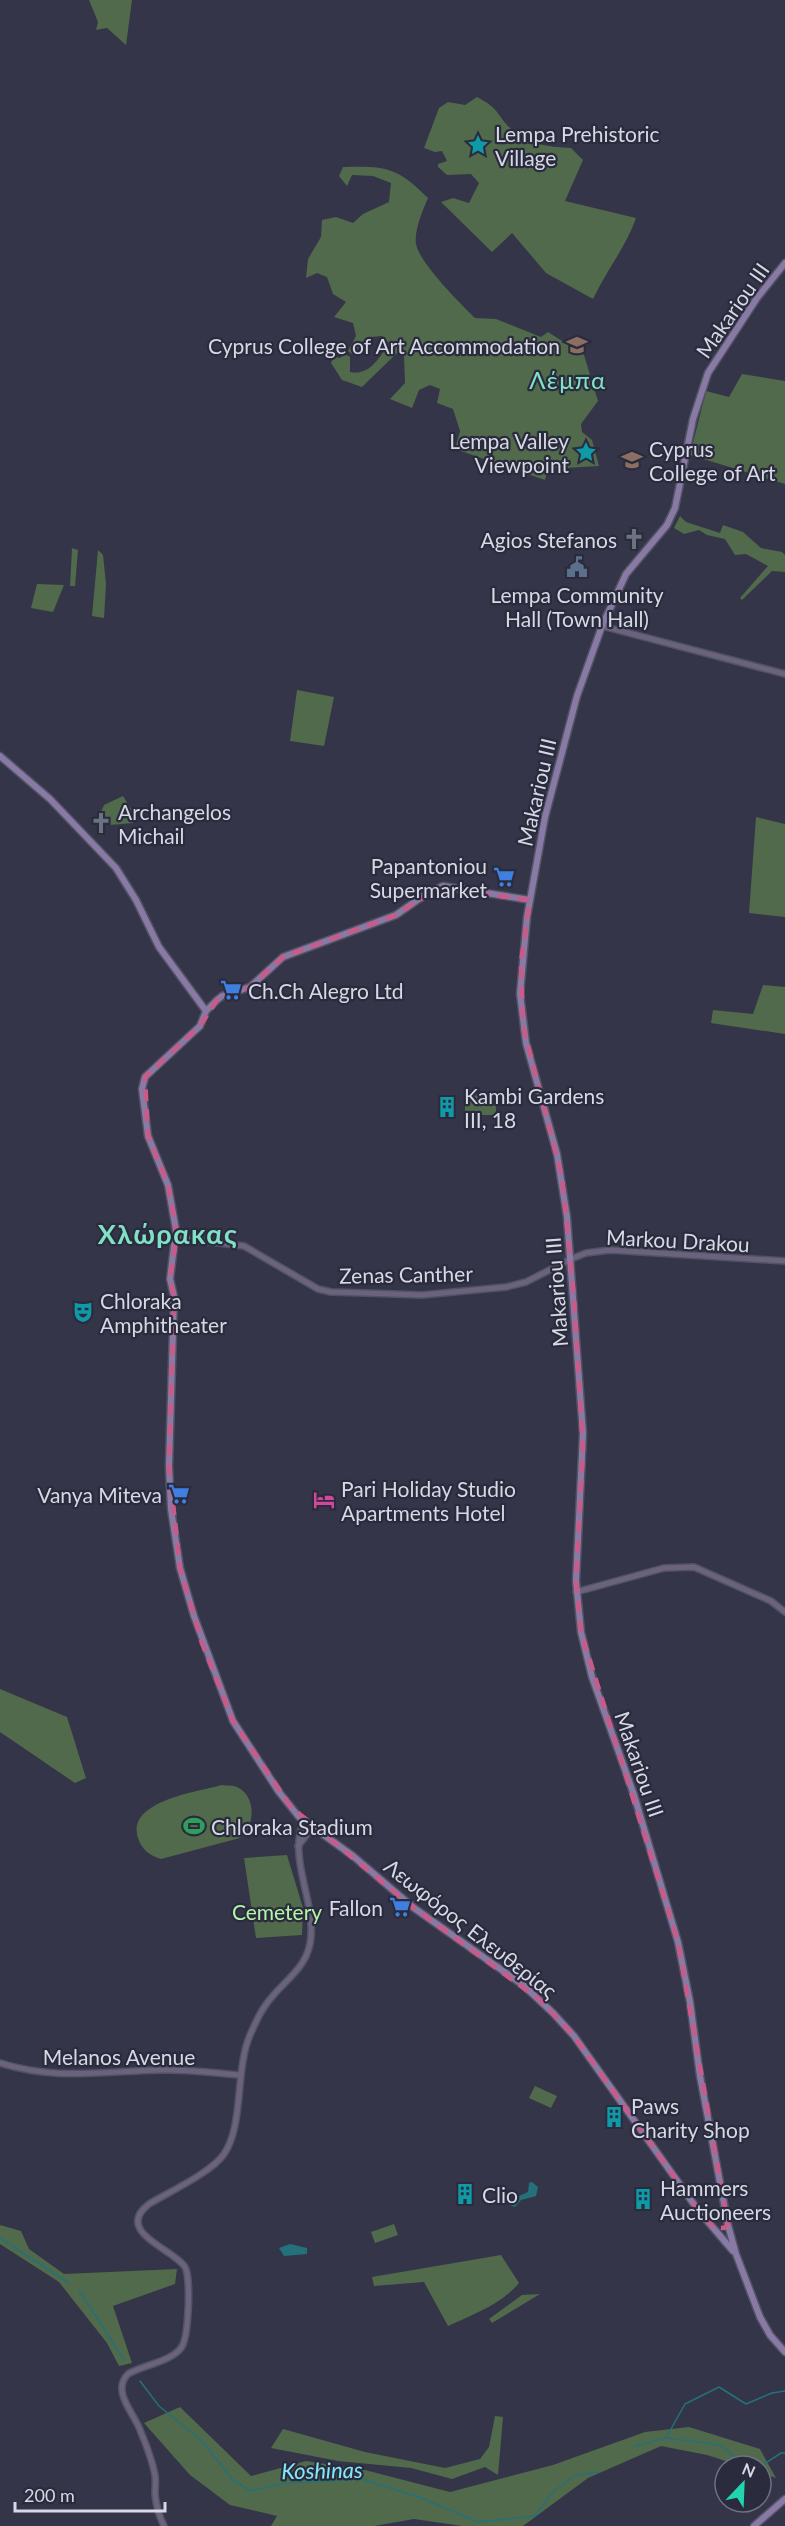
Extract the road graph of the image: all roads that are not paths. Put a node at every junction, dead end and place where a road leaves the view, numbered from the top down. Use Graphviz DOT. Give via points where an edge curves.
graph roads {
  1 [pos="785,263"];
  2 [pos="602,626"];
  3 [pos="785,675"];
  4 [pos="0,756"];
  5 [pos="530,900"];
  6 [pos="206,1011"];
  7 [pos="177,1238"];
  8 [pos="571,1259"];
  9 [pos="785,1261"];
  10 [pos="576,1592"];
  11 [pos="785,1612"];
  12 [pos="304,1820"];
  13 [pos="315,1829"];
  14 [pos="297,1848"];
  15 [pos="0,2063"];
  16 [pos="240,2075"];
  17 [pos="728,2225"];
  18 [pos="713,2227"];
  19 [pos="736,2254"];
  20 [pos="785,2352"];
  21 [pos="785,2499"];
  22 [pos="164,2526"];
  23 [pos="754,2526"];
  1 -- 2 [label="main road, Makariou III" via="757,298 708,374 693,419 671,517 626,574"];
  2 -- 3 [label="street"];
  2 -- 5 [label="main road, Makariou III" via="561,750"];
  4 -- 6 [label="main road" via="50,799 116,868 159,947"];
  5 -- 6 [label="main road, Λεωφόρος Ελευθερίας" via="438,888 396,915 283,957 250,987 222,996"];
  5 -- 8 [label="main road, Makariou III" via="521,962 522,1026 557,1154"];
  6 -- 7 [label="main road, Λεωφόρος Ελευθερίας" via="200,1026 149,1072 143,1084 148,1136 168,1185"];
  7 -- 8 [label="street, Zenas Canther" via="244,1246 312,1286 331,1292 422,1295 506,1287 526,1282"];
  7 -- 12 [label="main road, Λεωφόρος Ελευθερίας" via="170,1279 174,1309 169,1462 180,1568 233,1721 279,1792"];
  8 -- 9 [label="street, Markou Drakou" via="610,1250"];
  8 -- 10 [label="main road, Makariou III" via="583,1450"];
  10 -- 11 [label="street" via="664,1568 694,1567 771,1601"];
  10 -- 17 [label="main road, Makariou III" via="589,1668 634,1795 678,1942"];
  12 -- 13 [label="main road, Λεωφόρος Ελευθερίας"];
  12 -- 14 [label="street"];
  13 -- 14 [label="street"];
  13 -- 18 [label="main road, Λεωφόρος Ελευθερίας" via="414,1908 523,1985 553,2013"];
  14 -- 16 [label="street" via="311,1923 309,1950 297,1973 265,2006 248,2041"];
  15 -- 16 [label="street, Melanos Avenue" via="53,2074 163,2070"];
  16 -- 22 [label="street" via="233,2131 226,2151 214,2165 145,2208 140,2216 139,2228 182,2263 188,2276 183,2346 128,2374 122,2388 156,2477 155,2495"];
  17 -- 18 [label="main road"];
  17 -- 19 [label="main road, Makariou III"];
  18 -- 19 [label="main road, Λεωφόρος Ελευθερίας"];
  19 -- 20 [label="main road, Makariou III" via="760,2318"];
  21 -- 23 [label="main road"];
}
